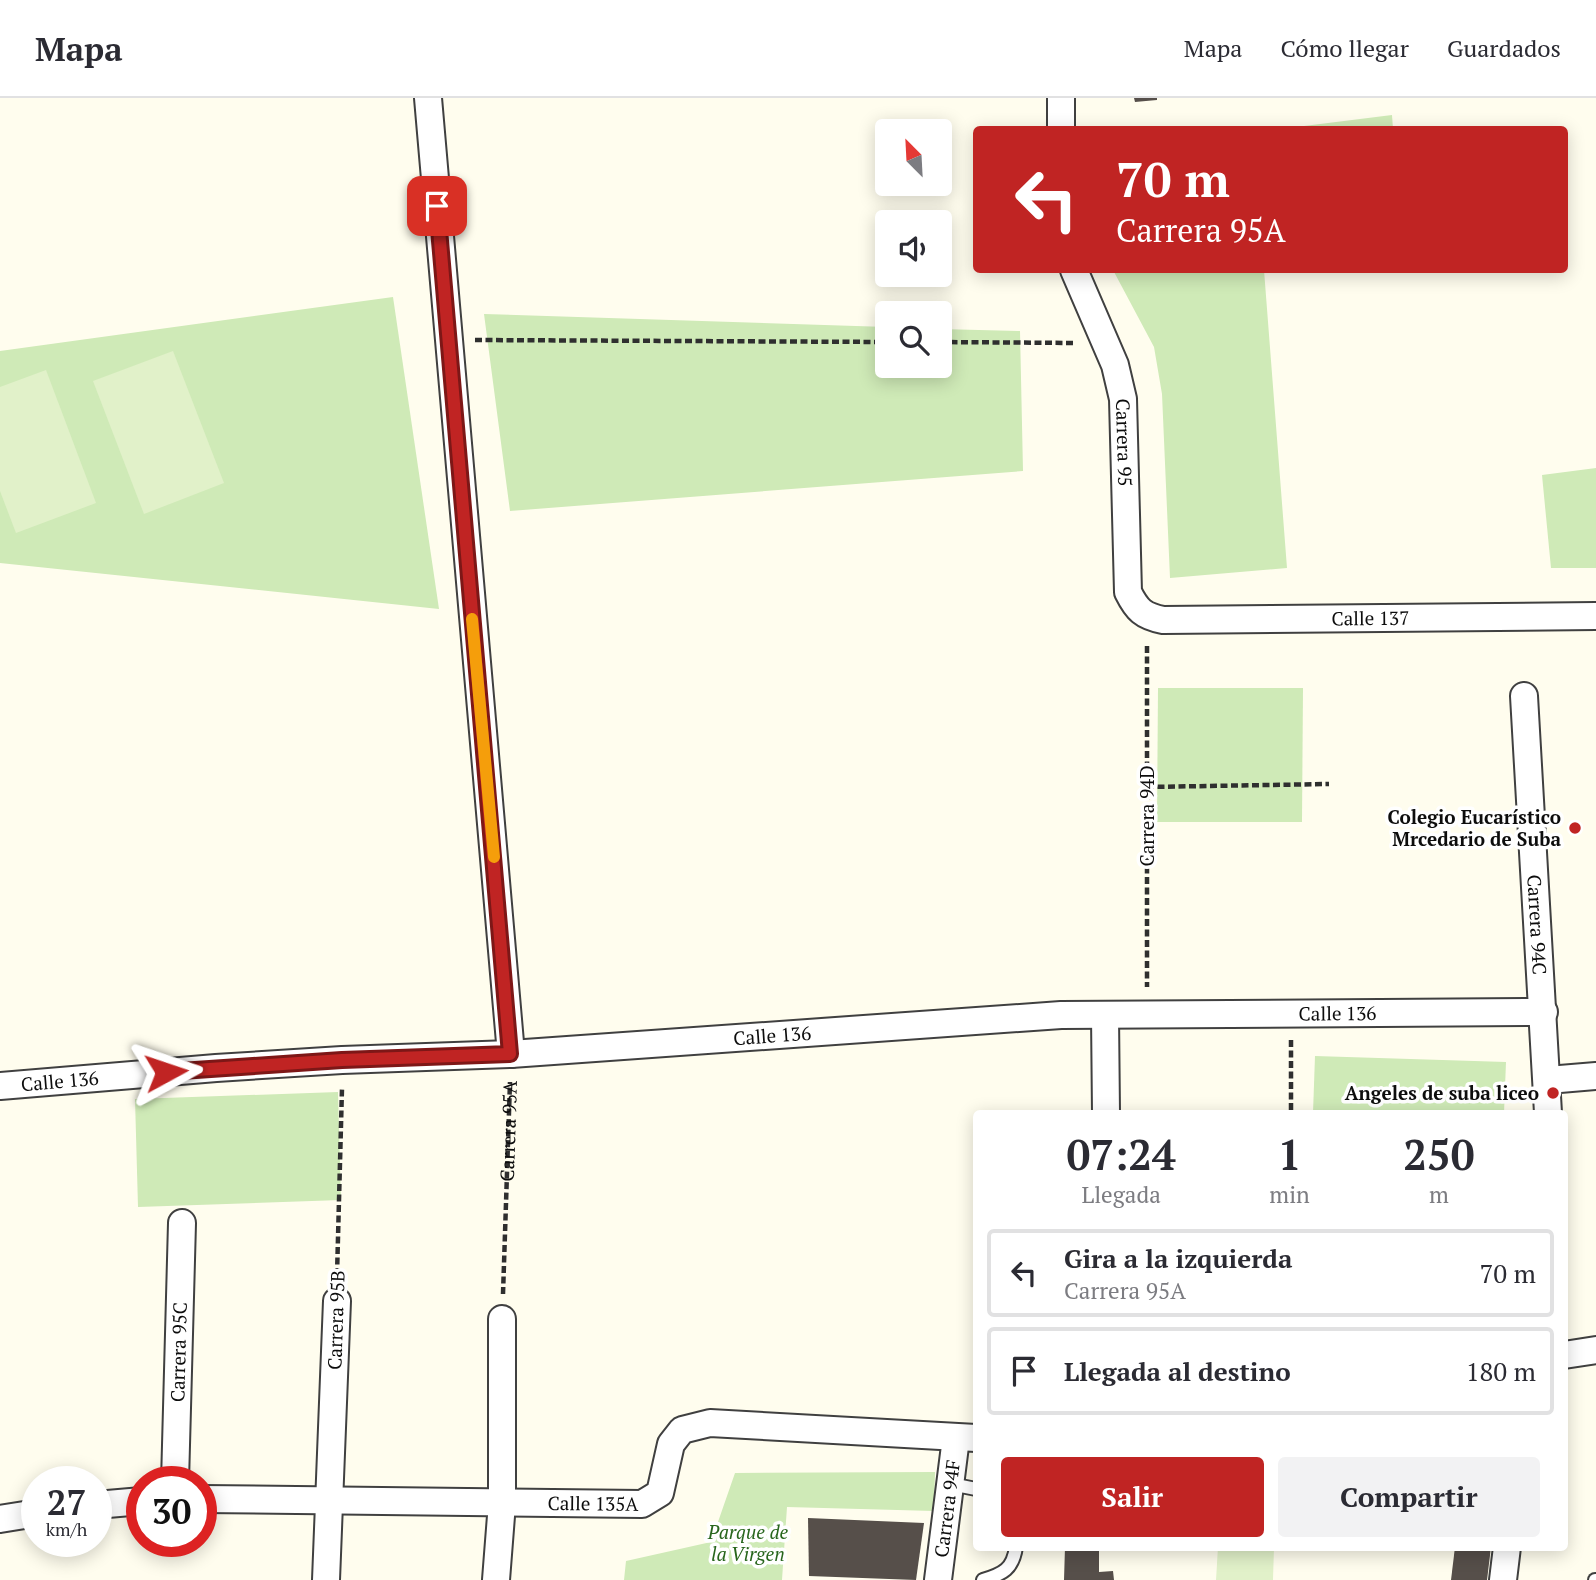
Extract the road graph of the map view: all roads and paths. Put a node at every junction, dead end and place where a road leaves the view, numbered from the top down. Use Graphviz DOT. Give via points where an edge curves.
graph roads {
  1 [pos="428,98"];
  2 [pos="1061,98"];
  3 [pos="1061,126"];
  4 [pos="1075,273"];
  5 [pos="449,340"];
  6 [pos="875,342"];
  7 [pos="952,342"];
  8 [pos="1105,343"];
  9 [pos="1596,616"];
  10 [pos="1147,617"];
  11 [pos="1524,696"];
  12 [pos="1329,784"];
  13 [pos="1147,787"];
  14 [pos="1544,1012"];
  15 [pos="1147,1014"];
  16 [pos="1291,1014"];
  17 [pos="1105,1015"];
  18 [pos="510,1054"];
  19 [pos="342,1060"];
  20 [pos="1596,1076"];
  21 [pos="1548,1080"];
  22 [pos="0,1086"];
  23 [pos="1106,1110"];
  24 [pos="1291,1110"];
  25 [pos="1548,1110"];
  26 [pos="182,1223"];
  27 [pos="337,1301"];
  28 [pos="502,1319"];
  29 [pos="1596,1350"];
  30 [pos="1568,1354"];
  31 [pos="966,1438"];
  32 [pos="175,1466"];
  33 [pos="964,1486"];
  34 [pos="217,1499"];
  35 [pos="329,1501"];
  36 [pos="502,1503"];
  37 [pos="21,1516"];
  38 [pos="0,1519"];
  39 [pos="1015,1551"];
  40 [pos="1507,1551"];
  41 [pos="326,1580"];
  42 [pos="496,1580"];
  43 [pos="939,1580"];
  44 [pos="983,1580"];
  45 [pos="1503,1580"];
  1 -- 5 [label="street, Carrera 95A"];
  2 -- 3 [label="street"];
  4 -- 8 [label="street, Carrera 95"];
  5 -- 6 [label="path"];
  5 -- 18 [label="street, Carrera 95A"];
  7 -- 8 [label="path"];
  8 -- 10 [label="street, Carrera 95" via="1123,399 1128,592"];
  9 -- 10 [label="street, Calle 137"];
  10 -- 13 [label="path, Carrera 94D"];
  11 -- 14 [label="street, Carrera 94C"];
  12 -- 13 [label="path"];
  13 -- 15 [label="path, Carrera 94D"];
  14 -- 16 [label="street, Calle 136"];
  14 -- 21 [label="street, Carrera 94C"];
  15 -- 16 [label="street, Calle 136"];
  15 -- 17 [label="street, Calle 136"];
  16 -- 24 [label="path"];
  17 -- 18 [label="street, Calle 136"];
  17 -- 23 [label="street"];
  18 -- 19 [label="street, Calle 136"];
  18 -- 28 [label="path, Carrera 95A"];
  19 -- 22 [label="street, Calle 136"];
  19 -- 27 [label="path, Carrera 95B"];
  20 -- 21 [label="street"];
  21 -- 25 [label="street, Carrera 94C"];
  26 -- 32 [label="street, Carrera 95C"];
  27 -- 35 [label="street, Carrera 95B"];
  28 -- 36 [label="street"];
  29 -- 30 [label="street"];
  31 -- 33 [label="street, Carrera 94F"];
  31 -- 36 [label="street, Calle 135A" via="710,1423 682,1430 671,1444 660,1493 642,1504"];
  33 -- 43 [label="street, Carrera 94F"];
  34 -- 35 [label="street, Calle 135A"];
  35 -- 36 [label="street, Calle 135A"];
  35 -- 41 [label="street, Carrera 95B"];
  36 -- 42 [label="street"];
  37 -- 38 [label="street"];
  39 -- 44 [label="lane" via="1001,1575"];
  40 -- 45 [label="street"];
}
